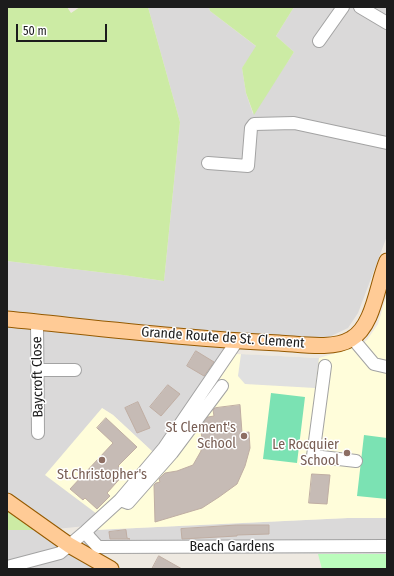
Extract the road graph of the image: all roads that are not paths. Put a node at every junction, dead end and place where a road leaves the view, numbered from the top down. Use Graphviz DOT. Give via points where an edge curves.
graph roads {
  1 [pos="343,7"];
  2 [pos="360,7"];
  3 [pos="387,23"];
  4 [pos="319,41"];
  5 [pos="387,143"];
  6 [pos="208,163"];
  7 [pos="386,267"];
  8 [pos="381,293"];
  9 [pos="7,319"];
  10 [pos="37,322"];
  11 [pos="353,339"];
  12 [pos="237,342"];
  13 [pos="325,366"];
  14 [pos="387,367"];
  15 [pos="38,370"];
  16 [pos="75,370"];
  17 [pos="222,386"];
  18 [pos="38,433"];
  19 [pos="356,461"];
  20 [pos="120,500"];
  21 [pos="7,501"];
  22 [pos="86,531"];
  23 [pos="69,545"];
  24 [pos="387,546"];
  25 [pos="7,567"];
  26 [pos="111,569"];
  1 -- 4 [label="street"];
  2 -- 3 [label="street"];
  5 -- 6 [label="street" via="294,124 254,124 251,128 248,166"];
  7 -- 8 [label="main road"];
  8 -- 11 [label="main road" via="362,330"];
  9 -- 10 [label="main road, Grande Route de St. Clement"];
  10 -- 12 [label="main road, Grande Route de St. Clement"];
  10 -- 15 [label="street, Baycroft Close"];
  11 -- 12 [label="main road, Grande Route de St. Clement" via="343,344 323,345"];
  11 -- 14 [label="street" via="374,364"];
  12 -- 20 [label="street" via="164,448"];
  13 -- 19 [label="street" via="313,456"];
  15 -- 16 [label="street"];
  15 -- 18 [label="street, Baycroft Close"];
  17 -- 20 [label="street" via="172,453 128,503"];
  20 -- 22 [label="street"];
  21 -- 23 [label="main road"];
  22 -- 23 [label="street"];
  22 -- 24 [label="street, Beach Gardens" via="98,547"];
  23 -- 25 [label="street" via="60,553"];
  23 -- 26 [label="main road"];
}
